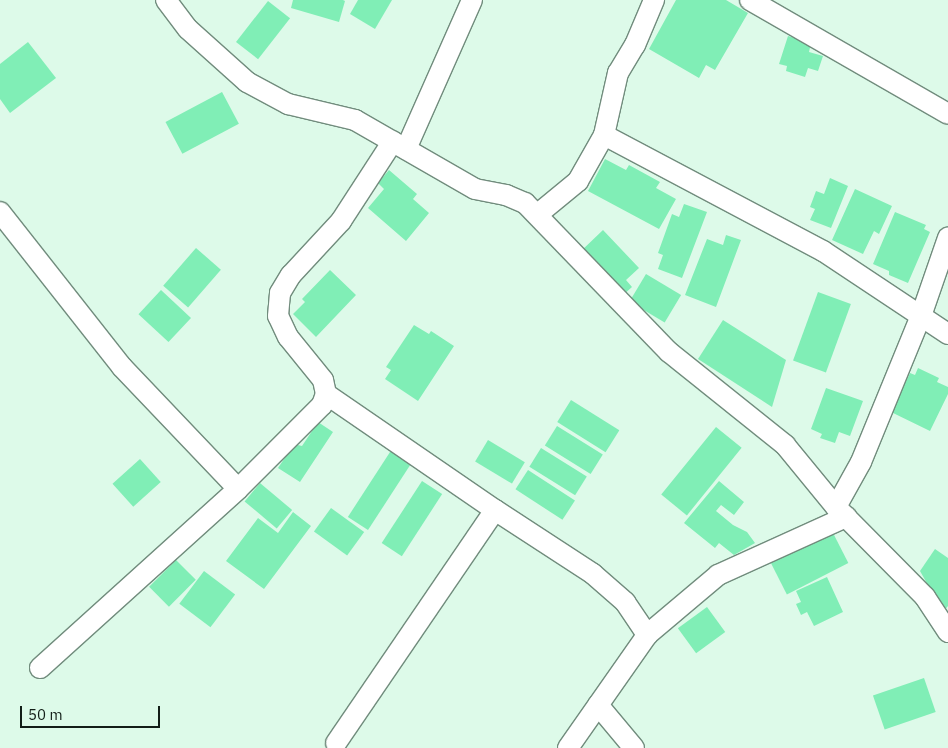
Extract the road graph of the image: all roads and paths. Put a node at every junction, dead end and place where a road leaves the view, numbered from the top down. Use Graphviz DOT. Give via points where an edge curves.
graph roads {
  1 [pos="166,0"];
  2 [pos="472,0"];
  3 [pos="654,0"];
  4 [pos="750,0"];
  5 [pos="948,114"];
  6 [pos="604,135"];
  7 [pos="399,145"];
  8 [pos="0,212"];
  9 [pos="538,214"];
  10 [pos="948,238"];
  11 [pos="921,316"];
  12 [pos="948,334"];
  13 [pos="326,394"];
  14 [pos="238,489"];
  15 [pos="495,510"];
  16 [pos="841,512"];
  17 [pos="948,632"];
  18 [pos="647,635"];
  19 [pos="40,668"];
  20 [pos="598,705"];
  21 [pos="336,743"];
  22 [pos="568,748"];
  23 [pos="634,748"];
  1 -- 7 [label="street" via="188,29 247,82 288,104 355,120"];
  2 -- 7 [label="street"];
  3 -- 6 [label="street" via="635,45 618,73"];
  4 -- 5 [label="street"];
  6 -- 9 [label="street" via="578,181"];
  6 -- 11 [label="street" via="823,251"];
  7 -- 9 [label="street" via="475,189 506,195 525,203"];
  7 -- 13 [label="street" via="340,221 291,275 280,293 278,316 288,337 323,380"];
  8 -- 14 [label="street" via="122,367"];
  9 -- 16 [label="street" via="669,352 785,445"];
  10 -- 11 [label="street"];
  11 -- 12 [label="street"];
  11 -- 16 [label="street"];
  13 -- 14 [label="street" via="322,405"];
  13 -- 15 [label="street"];
  14 -- 19 [label="street"];
  15 -- 18 [label="street" via="592,574 625,602"];
  15 -- 21 [label="street"];
  16 -- 17 [label="street" via="925,597"];
  16 -- 18 [label="street" via="718,575"];
  18 -- 20 [label="street"];
  20 -- 22 [label="street"];
  20 -- 23 [label="street"];
}
